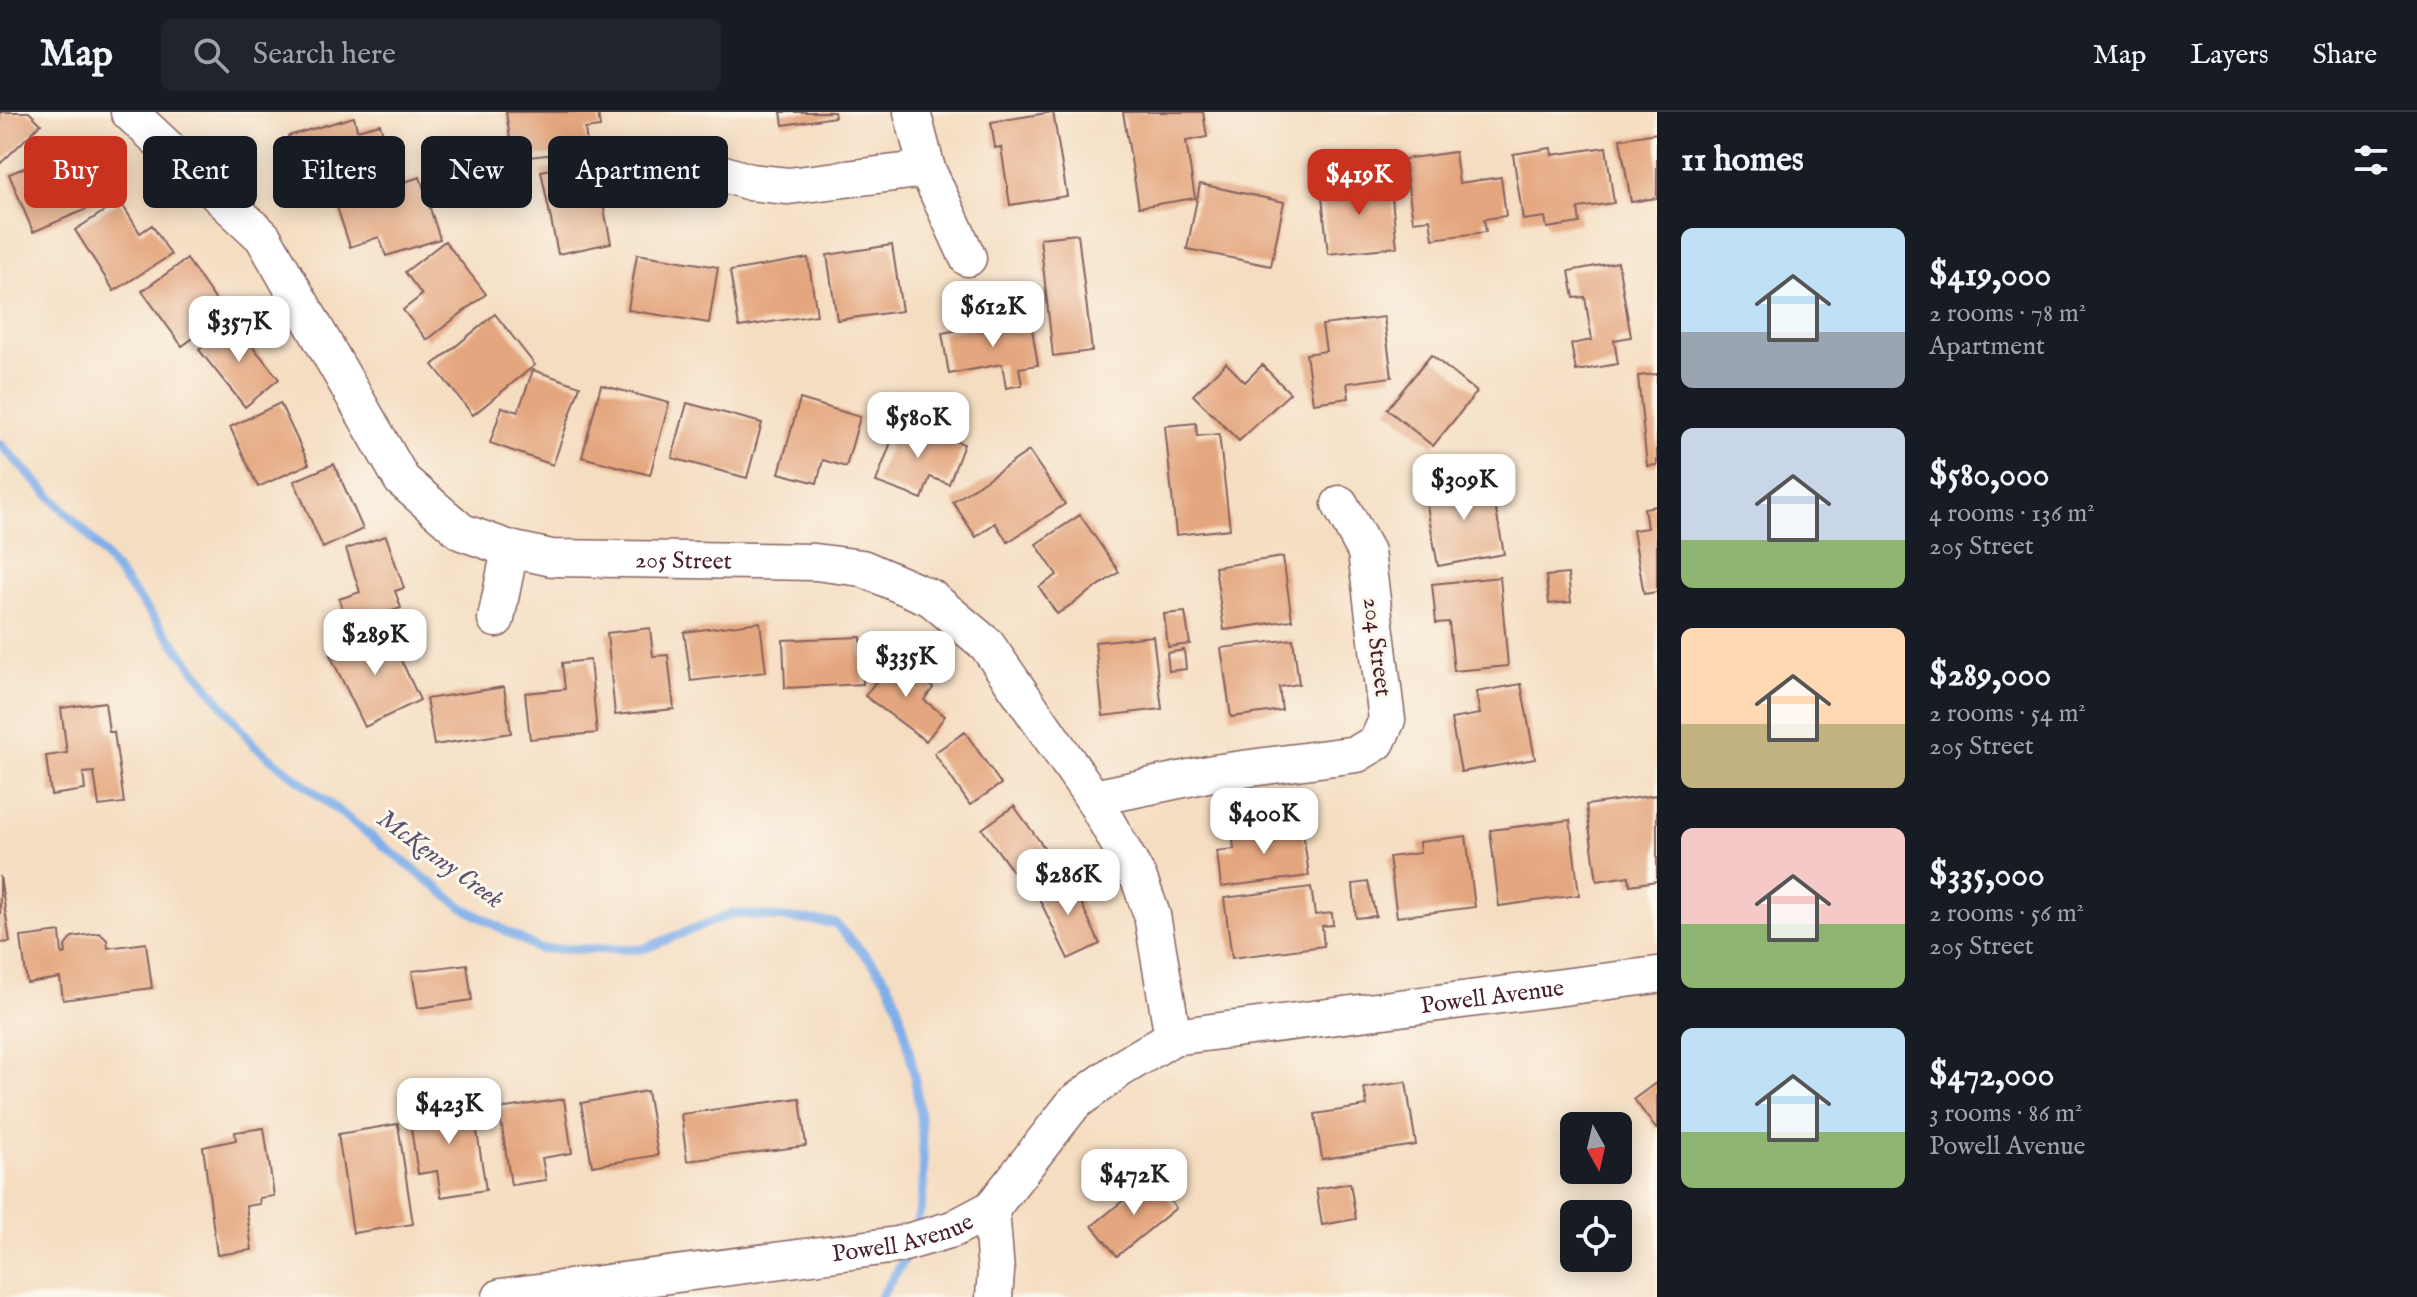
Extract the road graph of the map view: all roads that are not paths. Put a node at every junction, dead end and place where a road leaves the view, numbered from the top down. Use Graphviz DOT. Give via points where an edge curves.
graph roads {
  1 [pos="129,112"];
  2 [pos="912,112"];
  3 [pos="927,169"];
  4 [pos="728,175"];
  5 [pos="968,258"];
  6 [pos="1340,504"];
  7 [pos="510,549"];
  8 [pos="496,619"];
  9 [pos="1093,798"];
  10 [pos="1657,975"];
  11 [pos="1173,1037"];
  12 [pos="991,1209"];
  13 [pos="501,1297"];
  14 [pos="994,1297"];
  1 -- 7 [label="street, 205 Street" via="263,237 402,480 462,532"];
  2 -- 3 [label="street"];
  3 -- 4 [label="street" via="788,186"];
  3 -- 5 [label="street"];
  6 -- 9 [label="street, 204 Street" via="1366,552 1387,720 1377,742 1357,754 1213,773"];
  7 -- 8 [label="street"];
  7 -- 9 [label="street, 205 Street" via="552,558 815,562 862,568 931,598 987,645"];
  9 -- 11 [label="street, 205 Street" via="1139,879 1152,915"];
  10 -- 11 [label="street, Powell Avenue"];
  11 -- 12 [label="street, Powell Avenue" via="1074,1103"];
  12 -- 13 [label="street, Powell Avenue" via="953,1229 897,1245"];
  12 -- 14 [label="street"];
}
